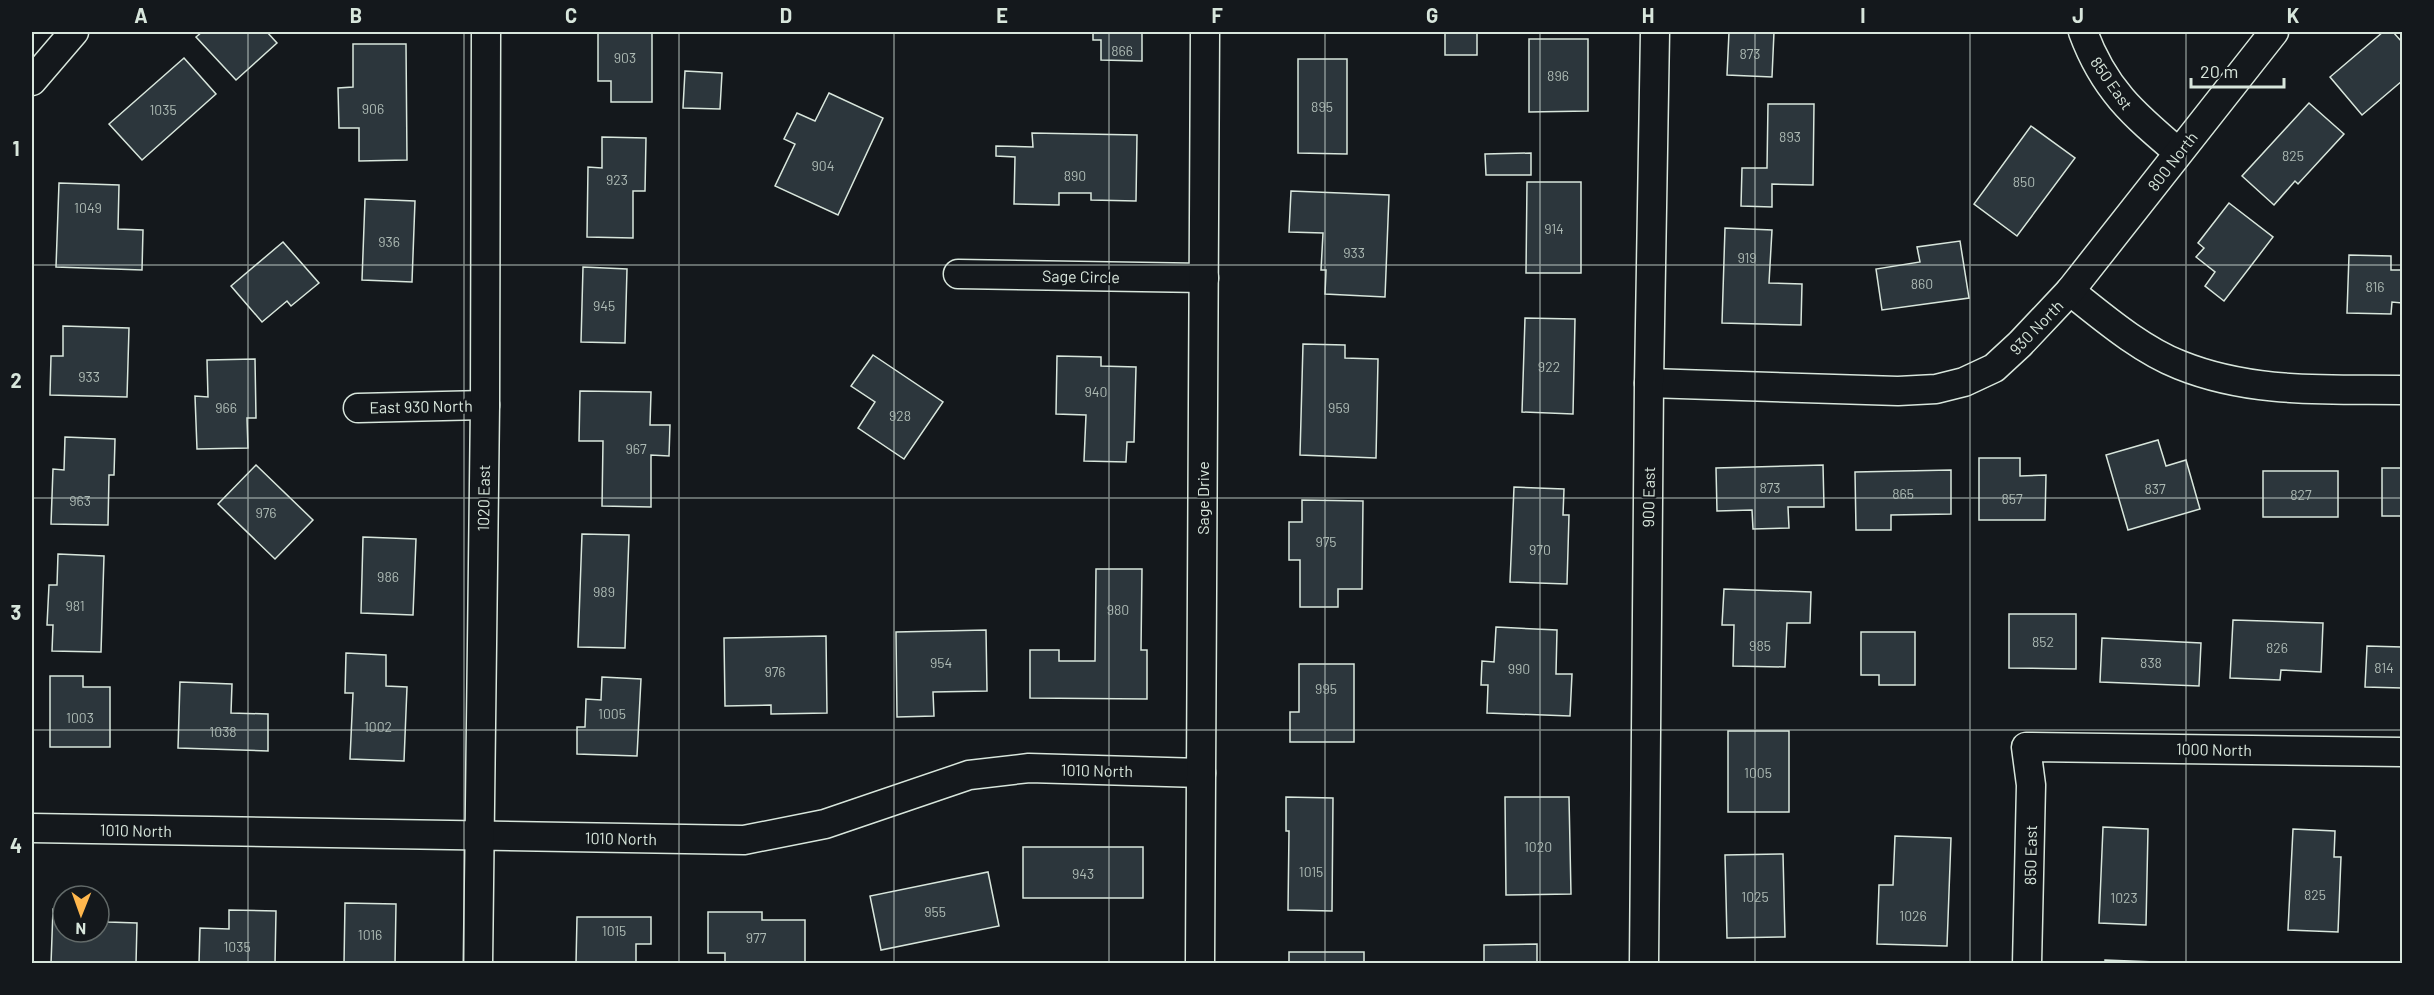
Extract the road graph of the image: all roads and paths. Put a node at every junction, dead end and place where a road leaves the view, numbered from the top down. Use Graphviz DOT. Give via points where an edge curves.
graph roads {
  1 [pos="74,32"];
  2 [pos="486,32"];
  3 [pos="1205,32"];
  4 [pos="1655,32"];
  5 [pos="2083,32"];
  6 [pos="2274,32"];
  7 [pos="32,81"];
  8 [pos="2178,153"];
  9 [pos="958,274"];
  10 [pos="1203,278"];
  11 [pos="2070,291"];
  12 [pos="1649,383"];
  13 [pos="2403,390"];
  14 [pos="485,405"];
  15 [pos="358,408"];
  16 [pos="2026,747"];
  17 [pos="2403,752"];
  18 [pos="1201,773"];
  19 [pos="32,828"];
  20 [pos="481,835"];
  21 [pos="478,963"];
  22 [pos="1200,963"];
  23 [pos="1644,963"];
  24 [pos="2027,963"];
  1 -- 7 [label="street"];
  2 -- 14 [label="street, 1020 East"];
  3 -- 10 [label="street, Sage Drive"];
  4 -- 12 [label="street, 900 East"];
  5 -- 8 [label="street, 850 East" via="2093,60 2128,110"];
  6 -- 8 [label="street, 800 North"];
  8 -- 11 [label="street, 800 North"];
  9 -- 10 [label="street, Sage Circle"];
  10 -- 18 [label="street, Sage Drive"];
  11 -- 12 [label="street, 930 North" via="1994,368 1936,389"];
  11 -- 13 [label="street, 930 North" via="2131,338 2180,365 2229,380 2284,389"];
  12 -- 23 [label="street, 900 East"];
  14 -- 15 [label="street, East 930 North"];
  14 -- 20 [label="street, 1020 East"];
  16 -- 17 [label="street, 1000 North"];
  16 -- 24 [label="street, 850 East" via="2031,785"];
  18 -- 20 [label="street, 1010 North" via="1029,768 969,775 825,824 744,840"];
  18 -- 22 [label="street, Sage Drive"];
  19 -- 20 [label="street, 1010 North"];
  20 -- 21 [label="street, 1020 East"];
}
